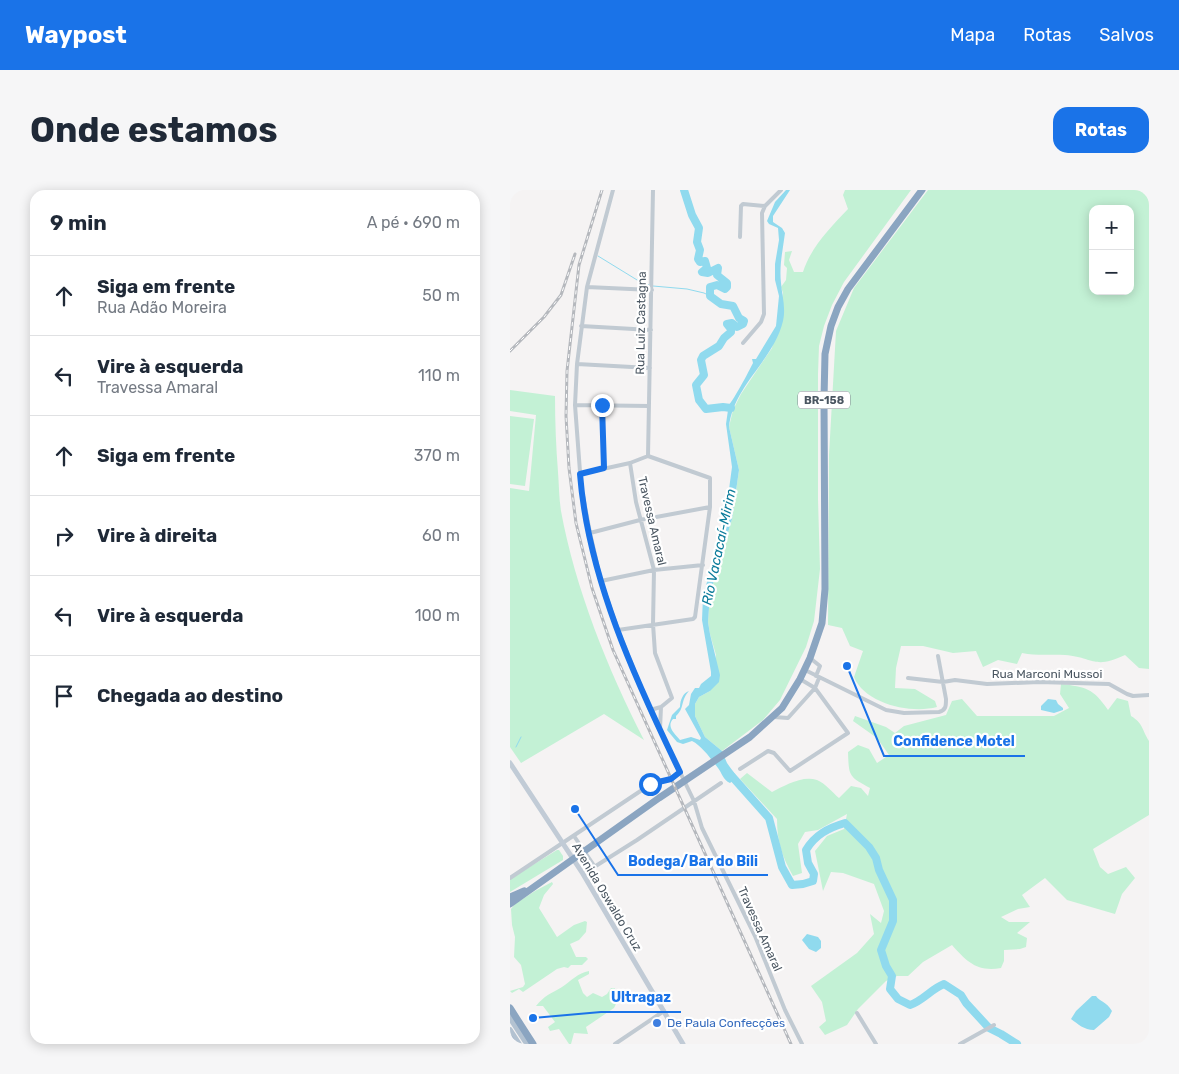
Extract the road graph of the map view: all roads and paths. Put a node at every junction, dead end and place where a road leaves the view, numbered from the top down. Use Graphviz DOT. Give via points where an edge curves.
graph roads {
  1 [pos="613,190"];
  2 [pos="653,190"];
  3 [pos="781,190"];
  4 [pos="922,190"];
  5 [pos="765,206"];
  6 [pos="740,237"];
  7 [pos="587,288"];
  8 [pos="652,290"];
  9 [pos="581,326"];
  10 [pos="651,330"];
  11 [pos="743,343"];
  12 [pos="577,364"];
  13 [pos="650,368"];
  14 [pos="575,405"];
  15 [pos="602,405"];
  16 [pos="649,406"];
  17 [pos="648,456"];
  18 [pos="630,463"];
  19 [pos="604,468"];
  20 [pos="580,474"];
  21 [pos="710,507"];
  22 [pos="640,520"];
  23 [pos="590,533"];
  24 [pos="703,565"];
  25 [pos="654,570"];
  26 [pos="601,581"];
  27 [pos="652,624"];
  28 [pos="618,630"];
  29 [pos="938,656"];
  30 [pos="810,658"];
  31 [pos="805,670"];
  32 [pos="818,677"];
  33 [pos="908,678"];
  34 [pos="800,679"];
  35 [pos="942,682"];
  36 [pos="815,688"];
  37 [pos="1149,695"];
  38 [pos="661,707"];
  39 [pos="650,710"];
  40 [pos="774,716"];
  41 [pos="660,731"];
  42 [pos="510,763"];
  43 [pos="740,769"];
  44 [pos="680,772"];
  45 [pos="721,783"];
  46 [pos="694,802"];
  47 [pos="574,836"];
  48 [pos="563,844"];
  49 [pos="595,867"];
  50 [pos="583,874"];
  51 [pos="510,878"];
  52 [pos="533,887"];
  53 [pos="510,897"];
  54 [pos="510,904"];
  55 [pos="510,1008"];
  56 [pos="664,1011"];
  57 [pos="857,1013"];
  58 [pos="510,1018"];
  59 [pos="994,1025"];
  60 [pos="510,1030"];
  61 [pos="510,1039"];
  62 [pos="513,1044"];
  63 [pos="519,1044"];
  64 [pos="527,1044"];
  65 [pos="533,1044"];
  66 [pos="614,1044"];
  67 [pos="684,1044"];
  68 [pos="802,1044"];
  69 [pos="876,1044"];
  70 [pos="960,1044"];
  1 -- 7 [label="street, Travessa Amaral"];
  2 -- 8 [label="street, Rua Luiz Castagna"];
  3 -- 5 [label="street"];
  4 -- 30 [label="highway, BR-158" via="848,289 831,326 825,354 825,589 822,623"];
  5 -- 6 [label="street" via="741,206"];
  5 -- 11 [label="street" via="761,220 764,314 762,322"];
  7 -- 8 [label="street"];
  7 -- 9 [label="street, Travessa Amaral"];
  8 -- 10 [label="street, Rua Luiz Castagna"];
  9 -- 10 [label="street"];
  9 -- 12 [label="street, Travessa Amaral"];
  10 -- 13 [label="street, Rua Luiz Castagna"];
  12 -- 13 [label="street"];
  12 -- 14 [label="street, Travessa Amaral"];
  13 -- 16 [label="street, Rua Luiz Castagna"];
  14 -- 15 [label="street"];
  14 -- 20 [label="street, Travessa Amaral"];
  15 -- 16 [label="street"];
  15 -- 19 [label="street"];
  16 -- 17 [label="street, Rua Luiz Castagna"];
  17 -- 18 [label="street"];
  17 -- 21 [label="street" via="710,478"];
  18 -- 19 [label="street"];
  18 -- 22 [label="street, Travessa Amaral"];
  19 -- 20 [label="street"];
  20 -- 23 [label="street, Travessa Amaral"];
  21 -- 22 [label="street"];
  21 -- 24 [label="street"];
  22 -- 23 [label="street"];
  22 -- 25 [label="street, Travessa Amaral"];
  23 -- 26 [label="street, Travessa Amaral"];
  24 -- 25 [label="street"];
  24 -- 27 [label="street" via="693,619"];
  25 -- 26 [label="street"];
  25 -- 27 [label="street, Travessa Amaral"];
  26 -- 28 [label="street, Travessa Amaral"];
  27 -- 28 [label="street"];
  27 -- 38 [label="street, Travessa Amaral" via="655,653 672,698"];
  28 -- 39 [label="street, Travessa Amaral"];
  29 -- 35 [label="street"];
  30 -- 31 [label="highway, BR-158"];
  30 -- 32 [label="street" via="820,666"];
  31 -- 32 [label="street"];
  31 -- 34 [label="highway, BR-158"];
  32 -- 35 [label="street" via="886,710 904,713 943,711 946,706"];
  32 -- 36 [label="street"];
  33 -- 35 [label="street, Rua Marconi Mussoi"];
  34 -- 36 [label="street"];
  34 -- 40 [label="highway, BR-158"];
  35 -- 37 [label="street, Rua Marconi Mussoi" via="1109,684 1133,696"];
  36 -- 40 [label="street" via="788,718"];
  36 -- 43 [label="street" via="848,733 790,771 774,753 768,751"];
  38 -- 39 [label="street"];
  38 -- 41 [label="street"];
  39 -- 41 [label="street, Travessa Amaral"];
  40 -- 52 [label="highway, BR-158" via="740,744"];
  41 -- 44 [label="street, Travessa Amaral"];
  42 -- 48 [label="street, Avenida Oswaldo Cruz"];
  44 -- 46 [label="street, Travessa Amaral"];
  44 -- 47 [label="street" via="671,779 650,784"];
  45 -- 46 [label="street"];
  46 -- 49 [label="street"];
  46 -- 68 [label="street, Travessa Amaral" via="702,828 755,936"];
  47 -- 48 [label="street"];
  47 -- 49 [label="street"];
  48 -- 50 [label="street, Avenida Oswaldo Cruz"];
  48 -- 51 [label="street"];
  49 -- 50 [label="street"];
  50 -- 56 [label="street, Avenida Oswaldo Cruz"];
  52 -- 53 [label="highway, BR-158"];
  52 -- 54 [label="highway, BR-158"];
  55 -- 65 [label="highway"];
  56 -- 66 [label="street"];
  56 -- 67 [label="street, Avenida Oswaldo Cruz"];
  57 -- 69 [label="street"];
  58 -- 64 [label="main road"];
  59 -- 70 [label="street"];
  60 -- 63 [label="main road"];
  61 -- 62 [label="highway"];
}
